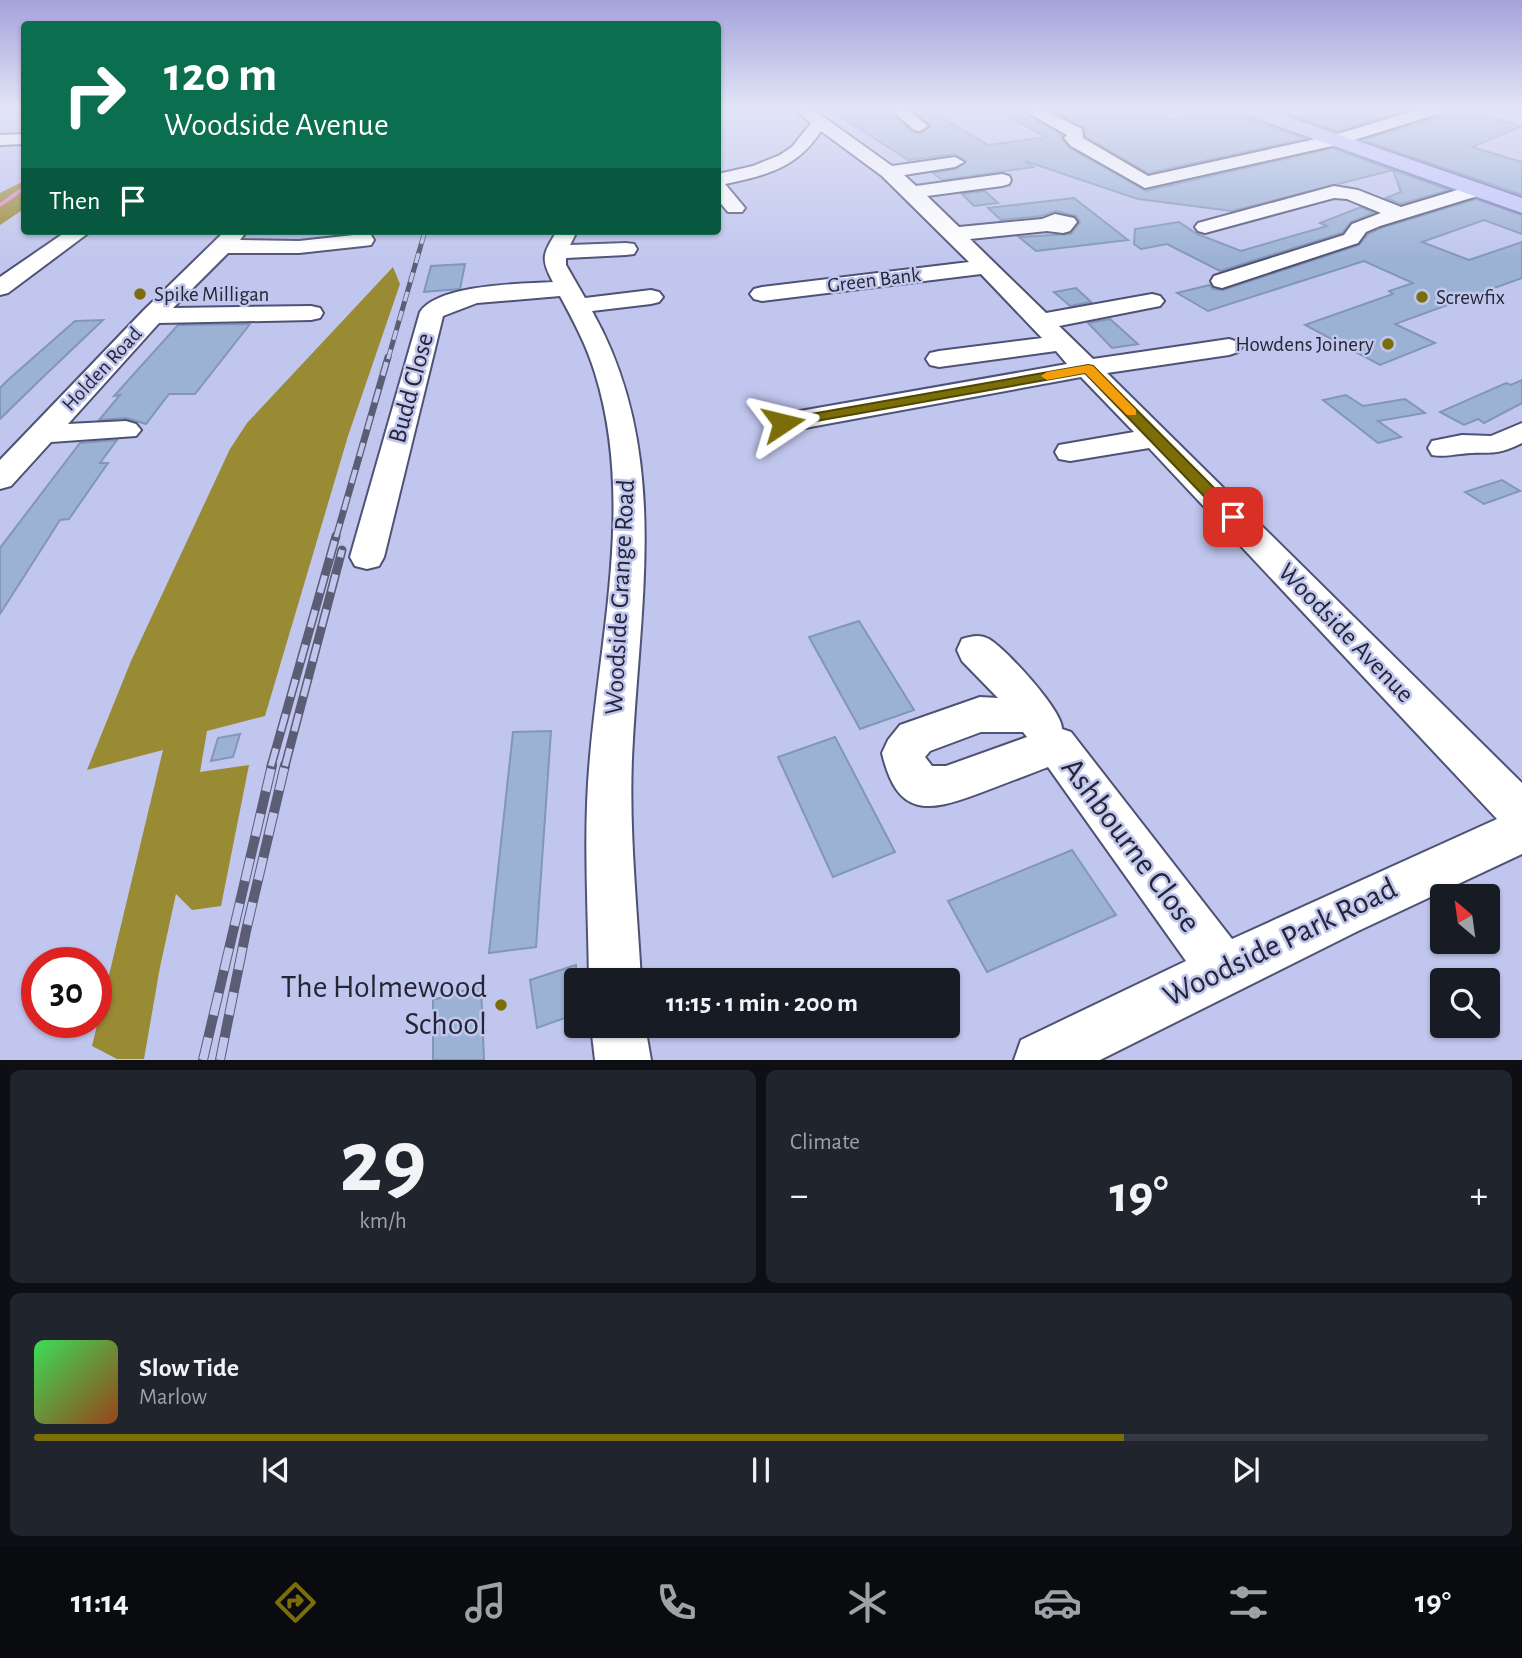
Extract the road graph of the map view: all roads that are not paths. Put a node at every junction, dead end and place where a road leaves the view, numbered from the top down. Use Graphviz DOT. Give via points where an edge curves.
graph roads {
  1 [pos="773,159"];
  2 [pos="872,159"];
  3 [pos="1107,159"];
  4 [pos="1246,159"];
  5 [pos="1389,159"];
  6 [pos="955,162"];
  7 [pos="889,172"];
  8 [pos="721,179"];
  9 [pos="1004,180"];
  10 [pos="1477,190"];
  11 [pos="721,192"];
  12 [pos="912,192"];
  13 [pos="1520,204"];
  14 [pos="735,208"];
  15 [pos="1399,212"];
  16 [pos="1046,225"];
  17 [pos="1205,227"];
  18 [pos="954,234"];
  19 [pos="75,235"];
  20 [pos="229,239"];
  21 [pos="363,240"];
  22 [pos="561,242"];
  23 [pos="626,249"];
  24 [pos="986,267"];
  25 [pos="1222,281"];
  26 [pos="0,288"];
  27 [pos="762,294"];
  28 [pos="572,297"];
  29 [pos="651,297"];
  30 [pos="1152,301"];
  31 [pos="311,313"];
  32 [pos="152,316"];
  33 [pos="1038,322"];
  34 [pos="1061,343"];
  35 [pos="1230,347"];
  36 [pos="939,359"];
  37 [pos="1088,368"];
  38 [pos="783,423"];
  39 [pos="126,430"];
  40 [pos="1522,432"];
  41 [pos="41,434"];
  42 [pos="1157,438"];
  43 [pos="1443,448"];
  44 [pos="1070,452"];
  45 [pos="2,474"];
  46 [pos="367,557"];
  47 [pos="976,650"];
  48 [pos="1522,814"];
  49 [pos="1522,831"];
  50 [pos="615,968"];
  51 [pos="1222,968"];
  52 [pos="620,1038"];
  53 [pos="623,1059"];
  54 [pos="1041,1059"];
  1 -- 8 [label="street"];
  2 -- 7 [label="street, Woodside Avenue"];
  3 -- 4 [label="street" via="1145,182"];
  5 -- 10 [label="main road"];
  6 -- 7 [label="street"];
  7 -- 12 [label="street, Woodside Avenue"];
  9 -- 12 [label="street"];
  10 -- 13 [label="main road"];
  10 -- 15 [label="street"];
  11 -- 14 [label="street"];
  12 -- 18 [label="street, Woodside Avenue"];
  15 -- 17 [label="street" via="1334,192"];
  15 -- 25 [label="street" via="1359,228 1352,239"];
  16 -- 18 [label="street"];
  18 -- 24 [label="street, Woodside Avenue"];
  19 -- 26 [label="street"];
  20 -- 21 [label="street" via="299,247"];
  20 -- 32 [label="street, Holden Road"];
  22 -- 23 [label="street"];
  22 -- 28 [label="street, Woodside Grange Road" via="555,265"];
  24 -- 27 [label="street, Green Bank"];
  24 -- 33 [label="street, Woodside Avenue"];
  28 -- 29 [label="street"];
  28 -- 46 [label="street, Budd Close" via="460,299 432,312"];
  28 -- 50 [label="street, Woodside Grange Road" via="609,375 627,464 628,545 610,759"];
  30 -- 33 [label="street"];
  31 -- 32 [label="street"];
  32 -- 41 [label="street, Holden Road"];
  33 -- 34 [label="street, Woodside Avenue"];
  34 -- 36 [label="street"];
  34 -- 37 [label="street, Woodside Avenue"];
  35 -- 37 [label="street"];
  37 -- 38 [label="street"];
  37 -- 42 [label="street, Woodside Avenue"];
  39 -- 41 [label="street"];
  40 -- 43 [label="street" via="1495,445"];
  41 -- 45 [label="street, Holden Road"];
  42 -- 44 [label="street"];
  42 -- 48 [label="street, Woodside Avenue"];
  47 -- 51 [label="street, Ashbourne Close" via="1019,693"];
  49 -- 51 [label="street, Woodside Park Road"];
  51 -- 54 [label="street, Woodside Park Road"];
  52 -- 53 [label="street"];
}
